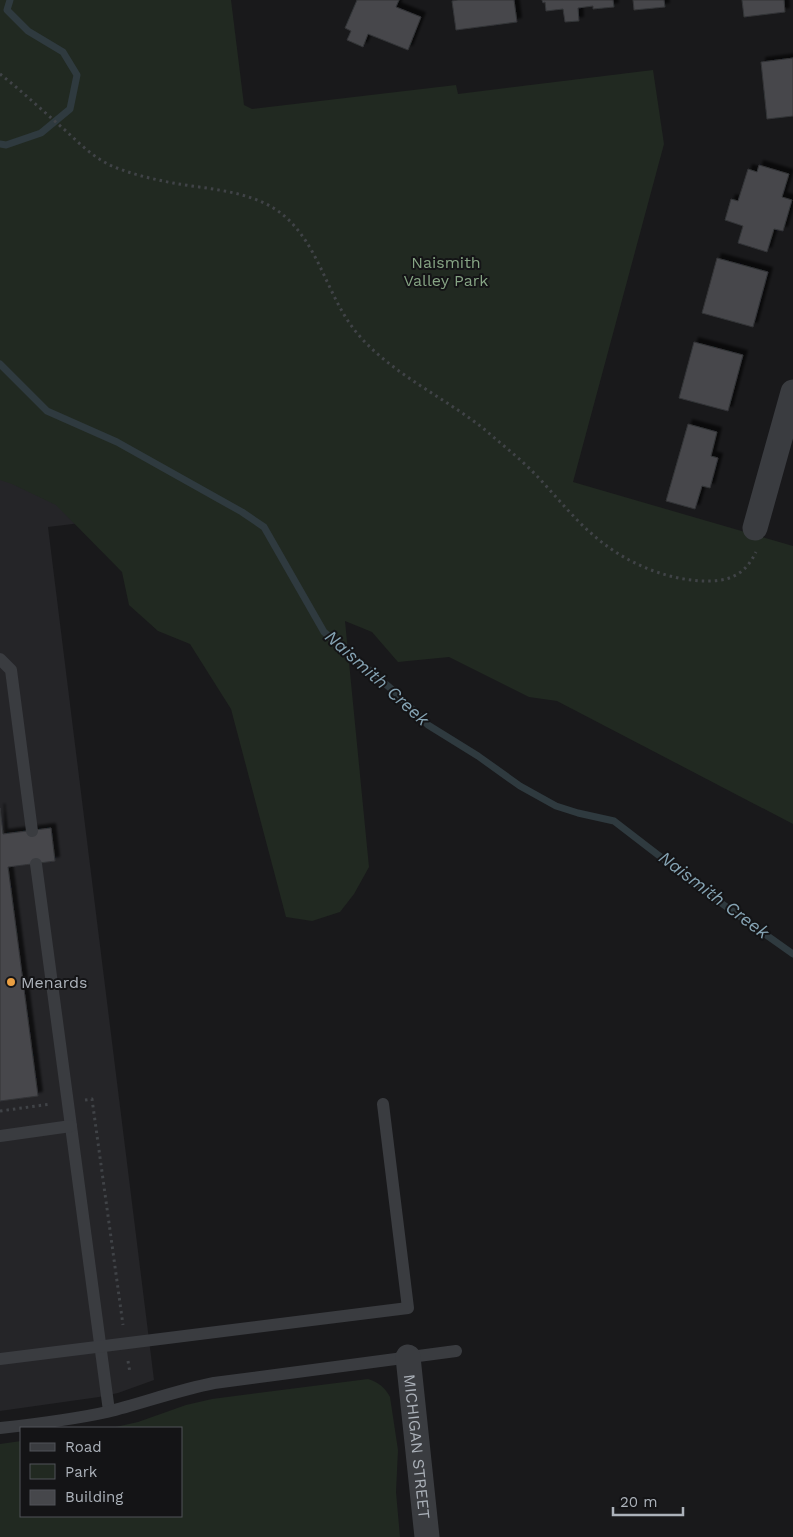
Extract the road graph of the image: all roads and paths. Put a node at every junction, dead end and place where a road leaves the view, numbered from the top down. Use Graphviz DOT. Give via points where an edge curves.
graph roads {
  1 [pos="0,74"];
  2 [pos="793,392"];
  3 [pos="755,528"];
  4 [pos="0,659"];
  5 [pos="32,831"];
  6 [pos="36,864"];
  7 [pos="383,1104"];
  8 [pos="71,1126"];
  9 [pos="0,1136"];
  10 [pos="100,1346"];
  11 [pos="456,1351"];
  12 [pos="408,1357"];
  13 [pos="0,1359"];
  14 [pos="108,1411"];
  15 [pos="0,1428"];
  16 [pos="427,1537"];
  1 -- 3 [label="path" via="100,160 143,176 239,194 275,209 307,241 344,313 371,348 481,427 533,472 591,534 613,551 668,576 684,580 720,580 744,571 751,562 760,538"];
  2 -- 3 [label="street"];
  4 -- 5 [label="lane" via="11,670"];
  6 -- 8 [label="lane"];
  7 -- 10 [label="lane" via="408,1308"];
  8 -- 9 [label="lane"];
  8 -- 10 [label="lane"];
  10 -- 13 [label="lane"];
  10 -- 14 [label="lane"];
  11 -- 12 [label="lane"];
  12 -- 14 [label="lane" via="214,1383"];
  12 -- 16 [label="street, MICHIGAN STREET"];
  14 -- 15 [label="lane"];
}
